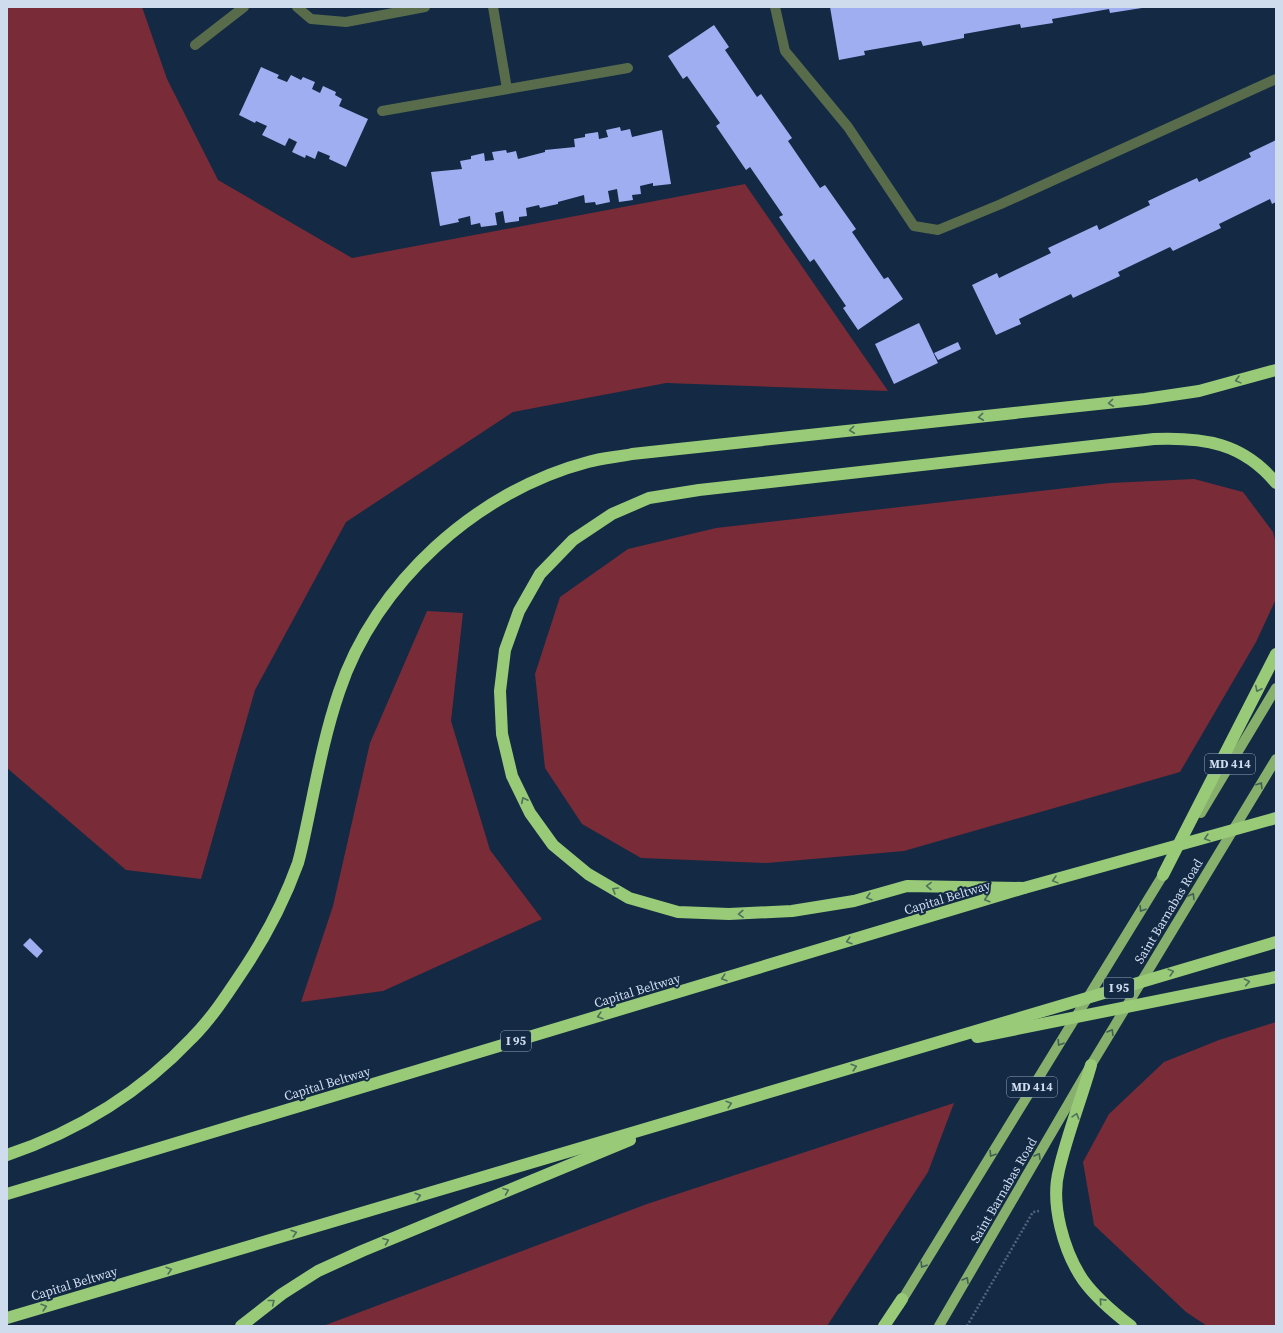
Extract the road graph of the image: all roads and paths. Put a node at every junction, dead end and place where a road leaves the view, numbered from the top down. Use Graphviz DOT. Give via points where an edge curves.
graph roads {
  1 [pos="244,7"];
  2 [pos="297,7"];
  3 [pos="425,7"];
  4 [pos="492,7"];
  5 [pos="775,7"];
  6 [pos="195,45"];
  7 [pos="628,68"];
  8 [pos="1276,79"];
  9 [pos="507,89"];
  10 [pos="382,111"];
  11 [pos="1276,370"];
  12 [pos="1276,483"];
  13 [pos="1276,654"];
  14 [pos="1276,688"];
  15 [pos="1276,759"];
  16 [pos="1276,818"];
  17 [pos="1184,841"];
  18 [pos="1163,875"];
  19 [pos="1024,888"];
  20 [pos="1276,942"];
  21 [pos="1276,977"];
  22 [pos="907,1051"];
  23 [pos="1091,1065"];
  24 [pos="692,1115"];
  25 [pos="7,1155"];
  26 [pos="7,1194"];
  27 [pos="1039,1210"];
  28 [pos="902,1300"];
  29 [pos="7,1318"];
  30 [pos="241,1326"];
  31 [pos="885,1326"];
  32 [pos="939,1326"];
  33 [pos="967,1326"];
  34 [pos="1131,1326"];
  1 -- 6 [label="lane"];
  2 -- 3 [label="lane" via="312,19 346,22"];
  4 -- 9 [label="lane"];
  5 -- 8 [label="lane" via="785,51 848,126 914,226 938,230 1008,201"];
  7 -- 9 [label="lane"];
  9 -- 10 [label="lane"];
  11 -- 25 [label="highway, one-way" via="1199,391 1145,399 632,454 587,462 543,478 494,502 450,535 415,568 382,606 360,643 339,690 298,861 282,902 258,947 231,989 194,1037 122,1099 73,1128"];
  19 -- 12 [label="highway, one-way" via="907,886 854,901 792,912 729,914 678,912 629,898 588,874 553,845 530,813 512,776 502,734 500,691 505,650 519,611 540,574 573,540 612,514 649,498 699,490 1154,439 1186,438 1218,443 1246,456"];
  13 -- 18 [label="highway, one-way"];
  14 -- 17 [label="main road, Saint Barnabas Road / MD 414"];
  23 -- 15 [label="main road, Saint Barnabas Road / MD 414, one-way"];
  16 -- 19 [label="highway, Capital Beltway / I 95, one-way"];
  18 -- 28 [label="main road, Saint Barnabas Road / MD 414, one-way"];
  19 -- 26 [label="highway, Capital Beltway / I 95, one-way"];
  22 -- 20 [label="highway, Capital Beltway / I 95, one-way"];
  22 -- 21 [label="highway, one-way"];
  24 -- 22 [label="highway, Capital Beltway / I 95, one-way"];
  32 -- 23 [label="main road, Saint Barnabas Road / MD 414, one-way"];
  34 -- 23 [label="highway, one-way" via="1105,1305 1083,1280 1068,1249 1059,1222 1058,1171"];
  29 -- 24 [label="highway, Capital Beltway / I 95, one-way"];
  30 -- 24 [label="highway, one-way" via="282,1294 318,1271"];
  27 -- 33 [label="path" via="1033,1212"];
  28 -- 31 [label="highway"];
}
